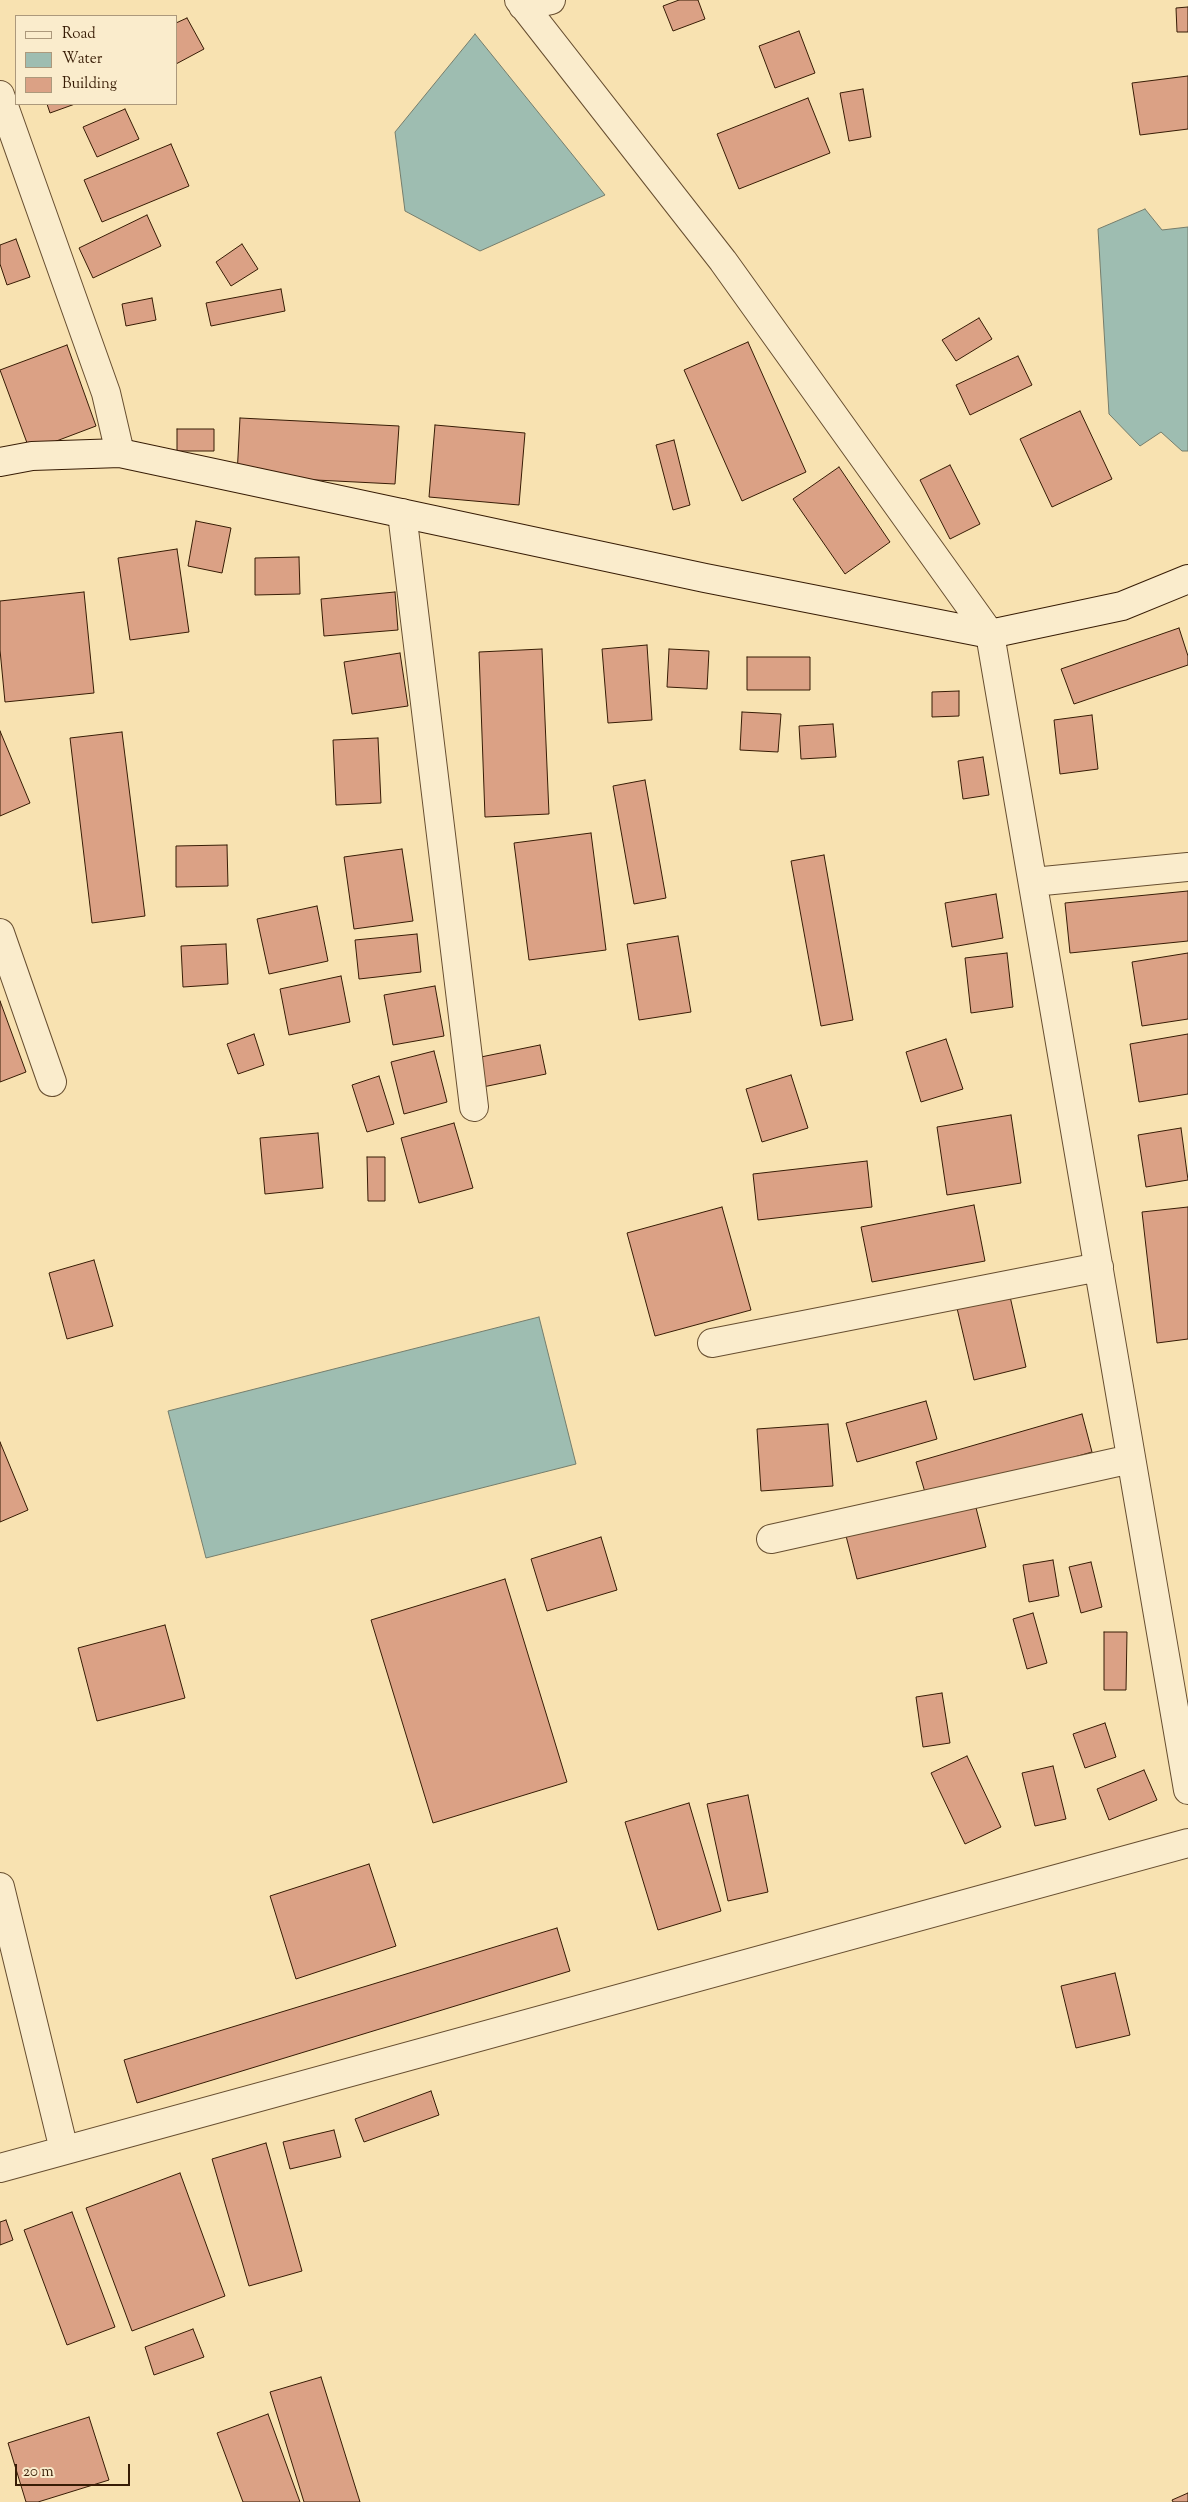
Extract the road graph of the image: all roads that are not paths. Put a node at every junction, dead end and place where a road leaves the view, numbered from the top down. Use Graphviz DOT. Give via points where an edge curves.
graph roads {
  1 [pos="551,0"];
  2 [pos="521,3"];
  3 [pos="0,95"];
  4 [pos="120,453"];
  5 [pos="0,462"];
  6 [pos="402,514"];
  7 [pos="1188,578"];
  8 [pos="990,634"];
  9 [pos="1188,866"];
  10 [pos="1033,882"];
  11 [pos="0,933"];
  12 [pos="52,1082"];
  13 [pos="474,1106"];
  14 [pos="1099,1267"];
  15 [pos="712,1343"];
  16 [pos="1131,1459"];
  17 [pos="771,1539"];
  18 [pos="1188,1790"];
  19 [pos="1188,1843"];
  20 [pos="0,1887"];
  21 [pos="64,2150"];
  22 [pos="0,2168"];
  1 -- 2 [label="street"];
  2 -- 8 [label="street" via="723,261"];
  3 -- 4 [label="street" via="106,393"];
  4 -- 5 [label="street" via="32,456"];
  4 -- 6 [label="street"];
  6 -- 8 [label="street"];
  6 -- 13 [label="street"];
  7 -- 8 [label="street" via="1122,606"];
  8 -- 10 [label="street"];
  9 -- 10 [label="street"];
  10 -- 14 [label="street"];
  11 -- 12 [label="street"];
  14 -- 15 [label="street"];
  14 -- 16 [label="street"];
  16 -- 17 [label="street"];
  16 -- 18 [label="street"];
  19 -- 21 [label="street"];
  20 -- 21 [label="street"];
  21 -- 22 [label="street"];
}
